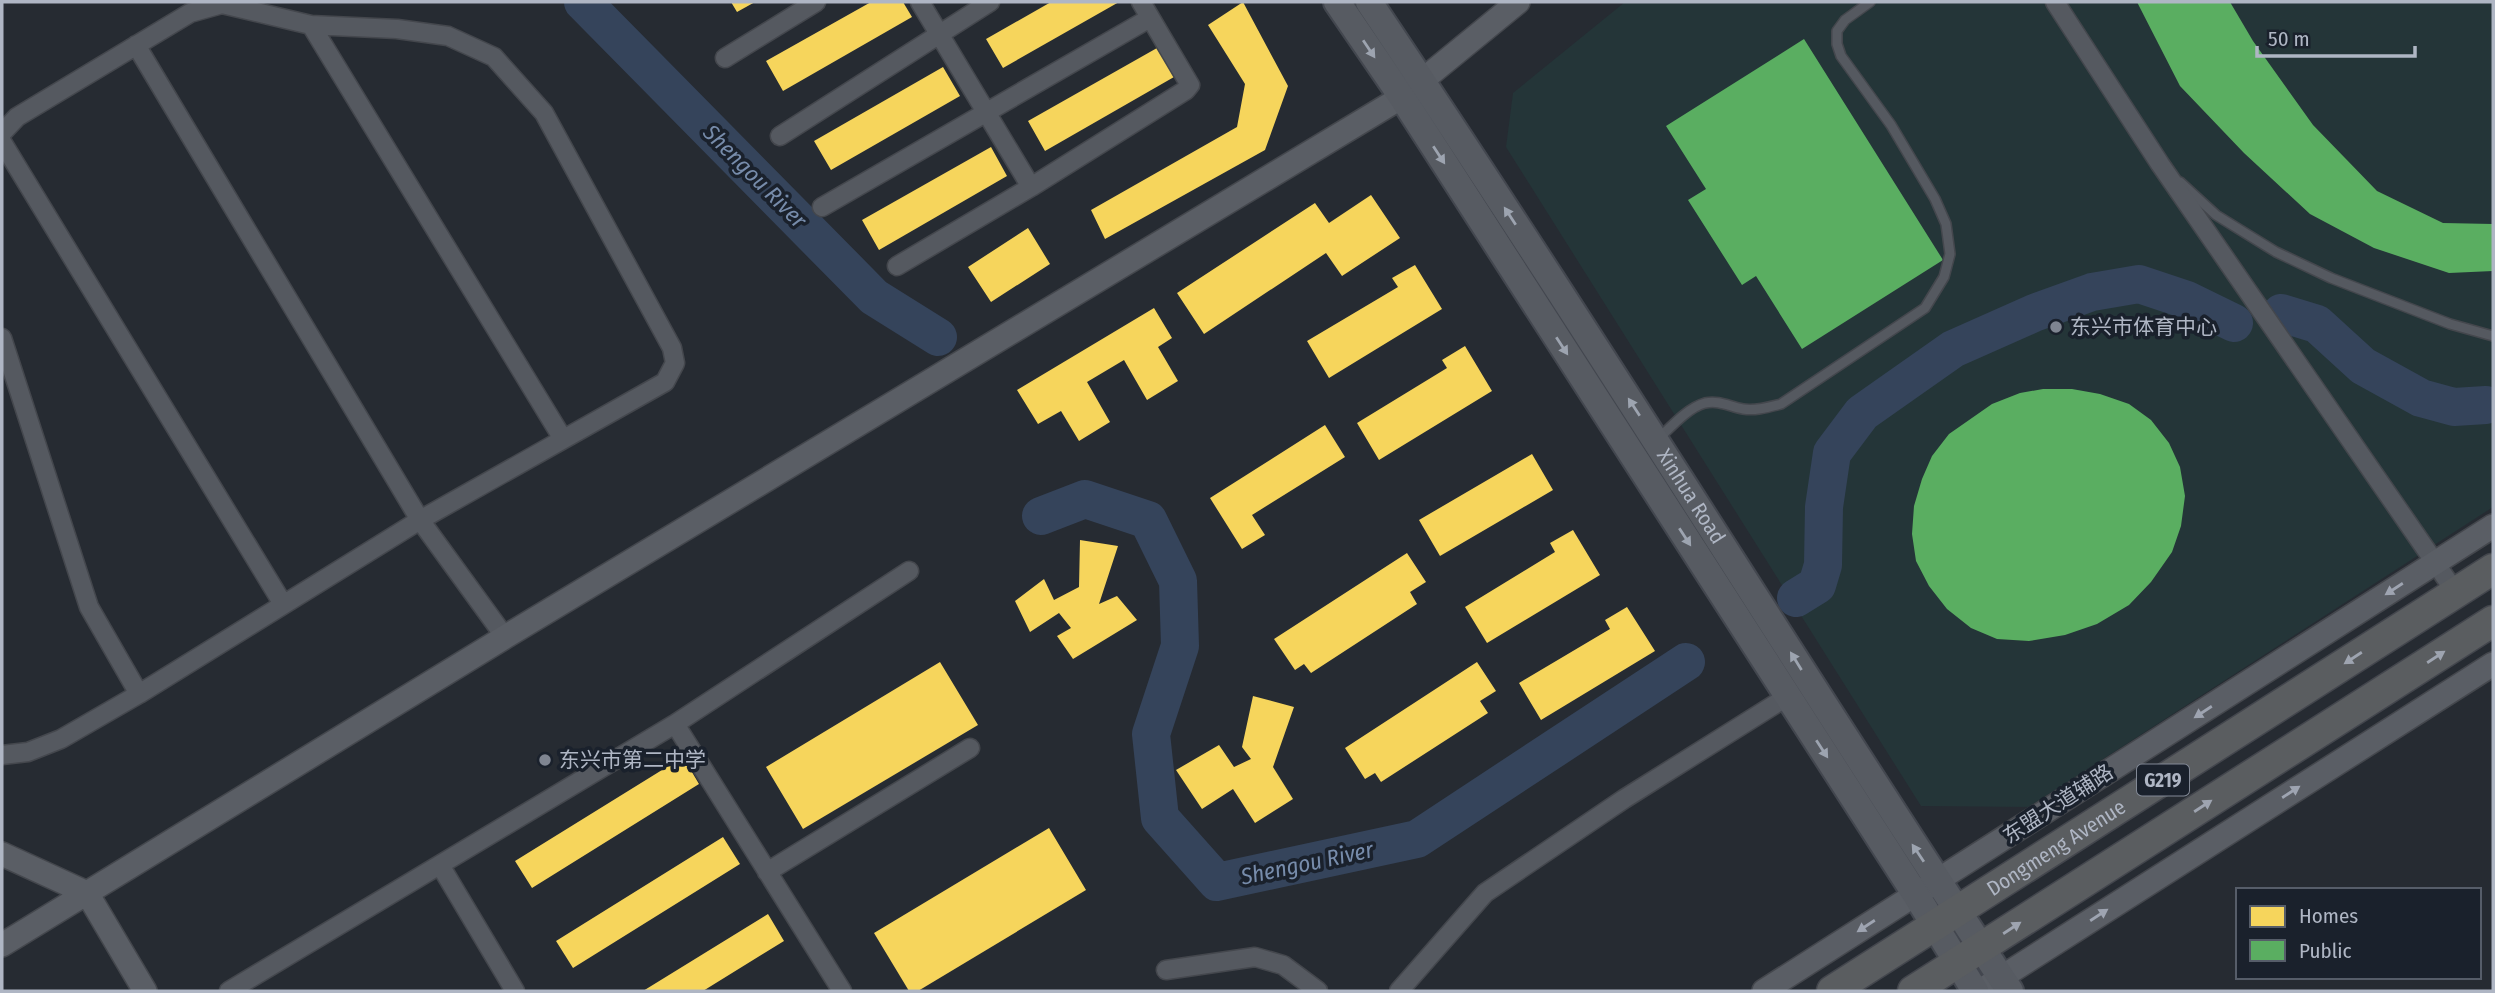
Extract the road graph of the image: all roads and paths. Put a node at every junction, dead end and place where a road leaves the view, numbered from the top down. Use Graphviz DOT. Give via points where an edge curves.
graph roads {
  1 [pos="816,2"];
  2 [pos="920,2"];
  3 [pos="990,2"];
  4 [pos="1141,2"];
  5 [pos="1337,2"];
  6 [pos="1369,2"];
  7 [pos="1518,2"];
  8 [pos="1870,2"];
  9 [pos="2055,2"];
  10 [pos="1150,18"];
  11 [pos="311,25"];
  12 [pos="939,33"];
  13 [pos="136,45"];
  14 [pos="725,58"];
  15 [pos="1412,89"];
  16 [pos="986,112"];
  17 [pos="2,133"];
  18 [pos="780,136"];
  19 [pos="2,142"];
  20 [pos="2160,164"];
  21 [pos="1031,187"];
  22 [pos="822,207"];
  23 [pos="897,267"];
  24 [pos="2493,336"];
  25 [pos="2,338"];
  26 [pos="563,439"];
  27 [pos="1656,441"];
  28 [pos="420,520"];
  29 [pos="2493,526"];
  30 [pos="2436,562"];
  31 [pos="2493,569"];
  32 [pos="909,571"];
  33 [pos="2456,593"];
  34 [pos="283,604"];
  35 [pos="2493,621"];
  36 [pos="505,637"];
  37 [pos="2493,664"];
  38 [pos="139,694"];
  39 [pos="1788,696"];
  40 [pos="675,724"];
  41 [pos="970,748"];
  42 [pos="2,755"];
  43 [pos="2,854"];
  44 [pos="440,865"];
  45 [pos="767,872"];
  46 [pos="1926,888"];
  47 [pos="87,893"];
  48 [pos="1946,918"];
  49 [pos="2,945"];
  50 [pos="1969,955"];
  51 [pos="1166,970"];
  52 [pos="1992,988"];
  53 [pos="145,991"];
  54 [pos="229,991"];
  55 [pos="515,991"];
  56 [pos="842,991"];
  57 [pos="1318,991"];
  58 [pos="1399,991"];
  59 [pos="1765,991"];
  60 [pos="1832,991"];
  61 [pos="1913,991"];
  1 -- 14 [label="street"];
  2 -- 12 [label="street"];
  3 -- 12 [label="street"];
  4 -- 10 [label="street"];
  5 -- 15 [label="main road, Xinhua Road, one-way"];
  6 -- 15 [label="main road, Xinhua Road"];
  7 -- 15 [label="main road"];
  8 -- 27 [label="lane" via="1845,20 1837,31 1837,44 1935,199 1946,224 1950,254 1944,277 1925,308 1781,404 1742,409 1727,403 1705,403"];
  9 -- 20 [label="street"];
  10 -- 16 [label="street"];
  10 -- 21 [label="street" via="1190,85"];
  11 -- 13 [label="street" via="222,4 190,13"];
  11 -- 26 [label="street"];
  11 -- 26 [label="street" via="448,36 494,57 544,113 672,348 675,363 664,382"];
  12 -- 16 [label="street"];
  12 -- 18 [label="street"];
  13 -- 17 [label="street" via="17,117"];
  13 -- 28 [label="street"];
  27 -- 15 [label="main road, Xinhua Road, one-way"];
  15 -- 36 [label="main road"];
  15 -- 39 [label="main road, Xinhua Road, one-way"];
  16 -- 21 [label="street"];
  16 -- 22 [label="street"];
  19 -- 34 [label="street"];
  20 -- 24 [label="lane" via="2216,215 2276,252 2331,278"];
  20 -- 30 [label="street"];
  21 -- 23 [label="street"];
  25 -- 38 [label="street" via="89,607"];
  26 -- 28 [label="street"];
  46 -- 27 [label="main road, Xinhua Road, one-way"];
  28 -- 34 [label="street"];
  28 -- 36 [label="street"];
  29 -- 30 [label="main road, 东盟大道辅路"];
  30 -- 33 [label="street"];
  30 -- 46 [label="main road, 东盟大道辅路, one-way"];
  31 -- 33 [label="highway, Dongmeng Avenue / G219"];
  32 -- 40 [label="street"];
  33 -- 48 [label="highway, Dongmeng Avenue / G219, one-way"];
  34 -- 38 [label="street"];
  50 -- 35 [label="highway, Dongmeng Avenue / G219, one-way"];
  36 -- 47 [label="main road"];
  52 -- 37 [label="main road, one-way"];
  38 -- 42 [label="street" via="61,739 28,752"];
  39 -- 46 [label="main road, Xinhua Road, one-way"];
  39 -- 58 [label="street" via="1485,893"];
  40 -- 44 [label="street"];
  40 -- 45 [label="street"];
  41 -- 45 [label="street"];
  43 -- 47 [label="main road"];
  44 -- 54 [label="street"];
  44 -- 55 [label="street"];
  45 -- 56 [label="street"];
  46 -- 48 [label="main road, Xinhua Road"];
  46 -- 59 [label="main road, 东盟大道辅路, one-way"];
  47 -- 49 [label="main road"];
  47 -- 53 [label="main road"];
  48 -- 50 [label="main road, Xinhua Road"];
  48 -- 60 [label="highway, Dongmeng Avenue / G219"];
  50 -- 52 [label="main road, Xinhua Road"];
  50 -- 61 [label="highway, Dongmeng Avenue / G219"];
  51 -- 57 [label="street" via="1255,957 1283,965"];
}
